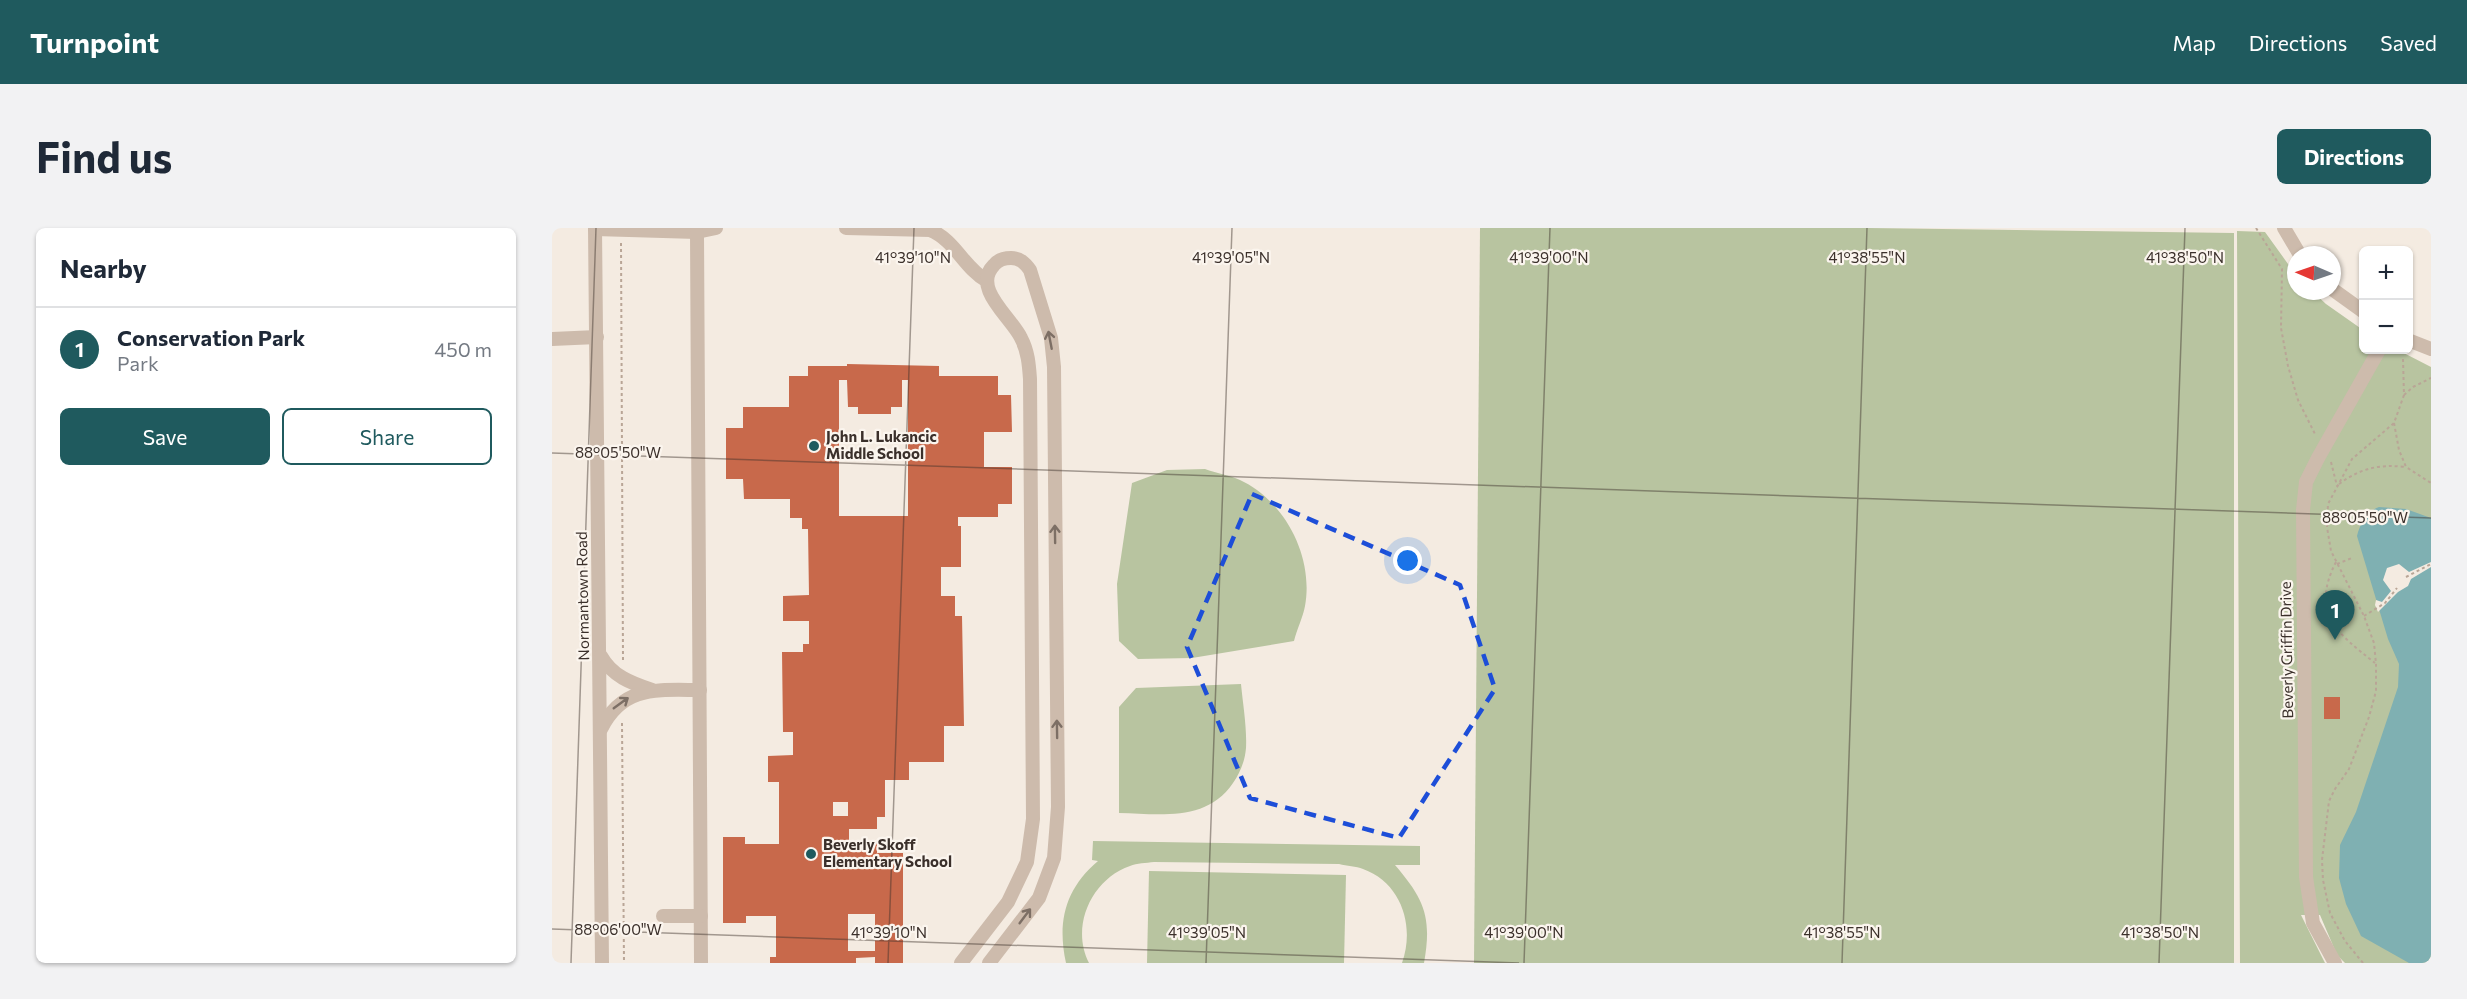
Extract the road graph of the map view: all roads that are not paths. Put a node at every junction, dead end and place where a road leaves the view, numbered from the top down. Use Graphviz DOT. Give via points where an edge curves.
graph roads {
  1 [pos="595,228"];
  2 [pos="716,228"];
  3 [pos="846,228"];
  4 [pos="2284,228"];
  5 [pos="697,232"];
  6 [pos="2295,246"];
  7 [pos="987,281"];
  8 [pos="2341,295"];
  9 [pos="2359,308"];
  10 [pos="597,336"];
  11 [pos="552,339"];
  12 [pos="2413,342"];
  13 [pos="2431,349"];
  14 [pos="2377,354"];
  15 [pos="600,654"];
  16 [pos="652,690"];
  17 [pos="700,690"];
  18 [pos="601,730"];
  19 [pos="663,916"];
  20 [pos="701,916"];
  21 [pos="602,963"];
  22 [pos="701,963"];
  23 [pos="961,963"];
  24 [pos="990,963"];
  25 [pos="2335,963"];
  1 -- 5 [label="street"];
  1 -- 10 [label="street, Normantown Road"];
  2 -- 5 [label="street"];
  3 -- 7 [label="street" via="930,230 949,242"];
  4 -- 6 [label="street"];
  5 -- 17 [label="street"];
  7 -- 23 [label="street" via="989,291 1021,337 1029,368 1033,819 1027,862 1008,902"];
  24 -- 7 [label="street, one-way" via="1039,897 1054,858 1058,795 1051,338 1026,264 1012,258 998,261 988,272"];
  8 -- 9 [label="street"];
  10 -- 11 [label="street"];
  10 -- 15 [label="street, Normantown Road"];
  12 -- 13 [label="street"];
  14 -- 25 [label="street, Beverly Griffin Drive" via="2324,446 2307,482 2303,510 2306,877 2313,923"];
  15 -- 16 [label="street" via="607,667 622,678"];
  15 -- 18 [label="street, Normantown Road"];
  16 -- 17 [label="street"];
  16 -- 18 [label="street" via="621,701"];
  17 -- 20 [label="street"];
  18 -- 21 [label="street, Normantown Road"];
  19 -- 20 [label="street"];
  20 -- 22 [label="street"];
}
